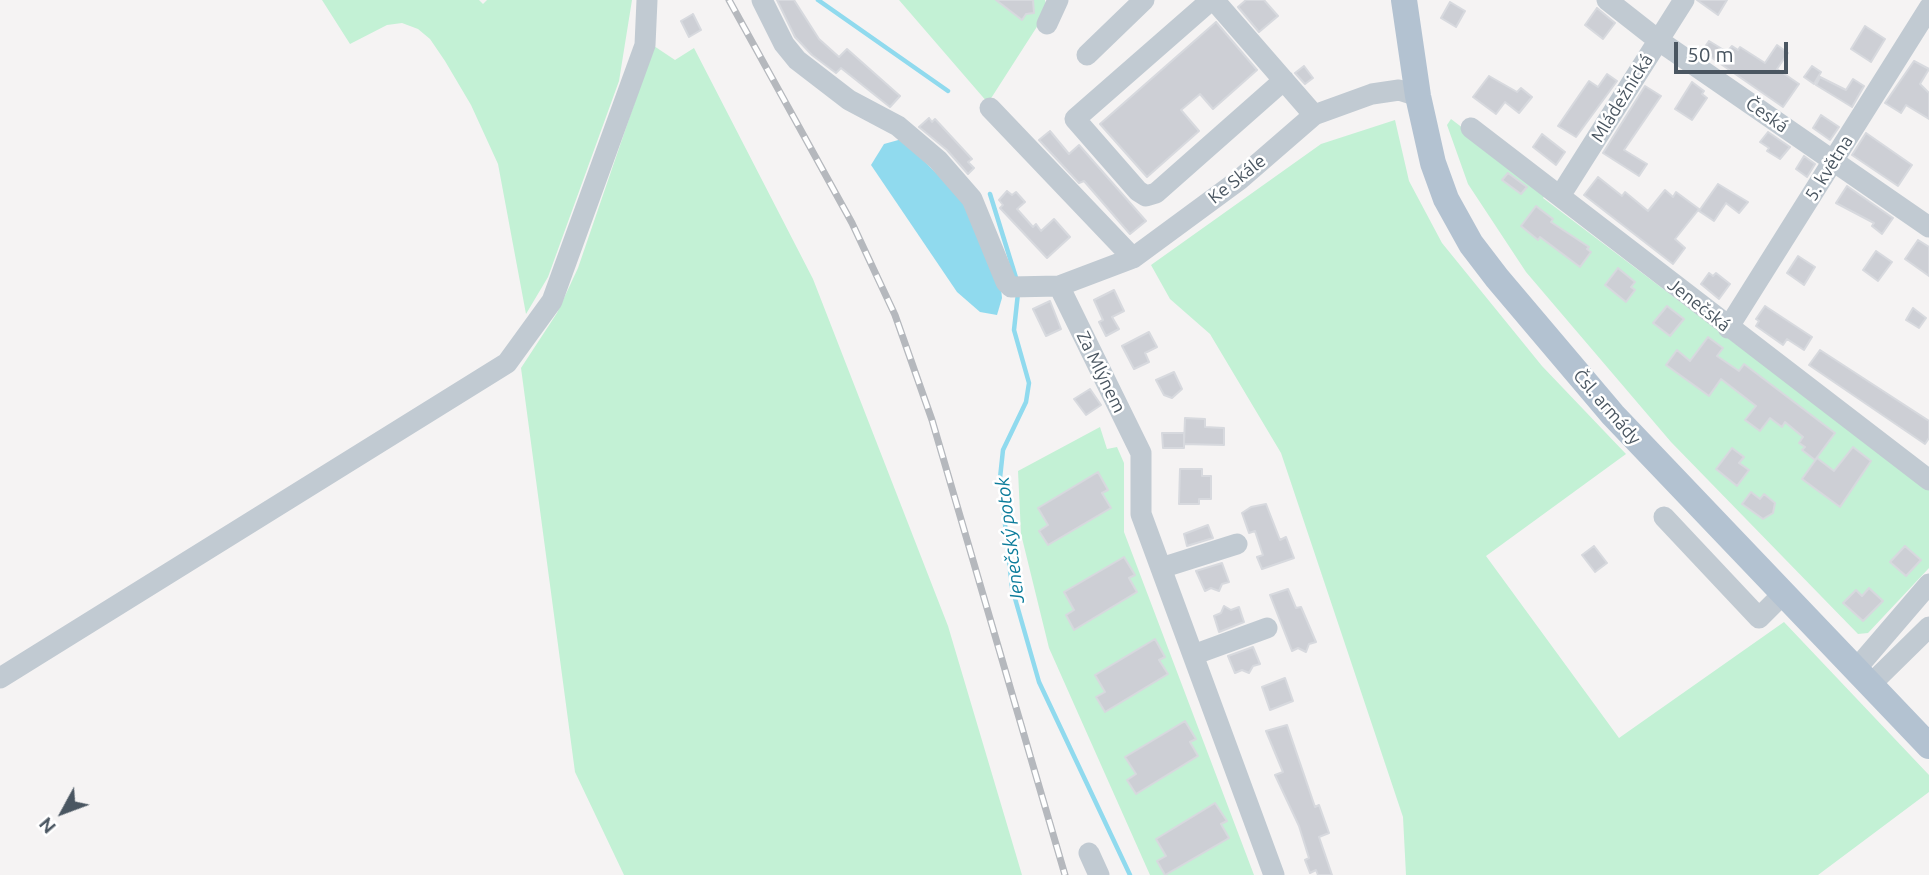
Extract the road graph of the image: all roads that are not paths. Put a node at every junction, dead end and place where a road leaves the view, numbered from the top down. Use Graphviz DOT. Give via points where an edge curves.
graph roads {
  1 [pos="647,0"];
  2 [pos="762,0"];
  3 [pos="1058,0"];
  4 [pos="1144,0"];
  5 [pos="1213,0"];
  6 [pos="1404,0"];
  7 [pos="1606,0"];
  8 [pos="1684,0"];
  9 [pos="1929,8"];
  10 [pos="1047,24"];
  11 [pos="1658,40"];
  12 [pos="1087,55"];
  13 [pos="1284,80"];
  14 [pos="1418,96"];
  15 [pos="990,108"];
  16 [pos="1314,115"];
  17 [pos="1471,128"];
  18 [pos="1834,161"];
  19 [pos="1560,196"];
  20 [pos="1929,227"];
  21 [pos="1133,258"];
  22 [pos="1059,286"];
  23 [pos="1728,328"];
  24 [pos="1929,480"];
  25 [pos="1664,517"];
  26 [pos="1237,544"];
  27 [pos="1161,568"];
  28 [pos="1928,587"];
  29 [pos="1783,594"];
  30 [pos="1929,627"];
  31 [pos="1267,628"];
  32 [pos="1193,655"];
  33 [pos="1863,677"];
  34 [pos="0,678"];
  35 [pos="1929,746"];
  36 [pos="1089,853"];
  37 [pos="1099,875"];
  38 [pos="1274,875"];
  1 -- 34 [label="street" via="645,45 552,301 507,363"];
  2 -- 22 [label="street" via="797,60 849,100 908,134 972,199 1006,282 1018,287"];
  3 -- 10 [label="street"];
  4 -- 12 [label="street"];
  5 -- 13 [label="street"];
  5 -- 13 [label="street" via="1075,120 1146,196"];
  6 -- 14 [label="main road, Čsl. armády"];
  7 -- 11 [label="street, Česká"];
  8 -- 11 [label="street, Mládežnická"];
  9 -- 18 [label="street, 5. května"];
  11 -- 18 [label="street, Česká"];
  11 -- 19 [label="street, Mládežnická"];
  13 -- 16 [label="street"];
  14 -- 16 [label="street, Ke Skále" via="1399,90 1372,94"];
  14 -- 29 [label="main road, Čsl. armády" via="1446,200 1471,244 1613,415"];
  15 -- 21 [label="street"];
  16 -- 21 [label="street, Ke Skále" via="1239,180"];
  17 -- 19 [label="street, Jenečská"];
  18 -- 20 [label="street, Česká"];
  18 -- 23 [label="street, 5. května"];
  19 -- 23 [label="street, Jenečská"];
  21 -- 22 [label="street, Ke Skále"];
  22 -- 27 [label="street, Za Mlýnem" via="1141,453 1141,513"];
  23 -- 24 [label="street, Jenečská"];
  25 -- 29 [label="street" via="1759,618"];
  26 -- 27 [label="street"];
  27 -- 32 [label="street, Za Mlýnem"];
  28 -- 33 [label="street"];
  29 -- 33 [label="main road, Čsl. armády"];
  30 -- 33 [label="street"];
  31 -- 32 [label="street"];
  32 -- 38 [label="street, Za Mlýnem"];
  33 -- 35 [label="main road, Čsl. armády"];
  36 -- 37 [label="street"];
}
